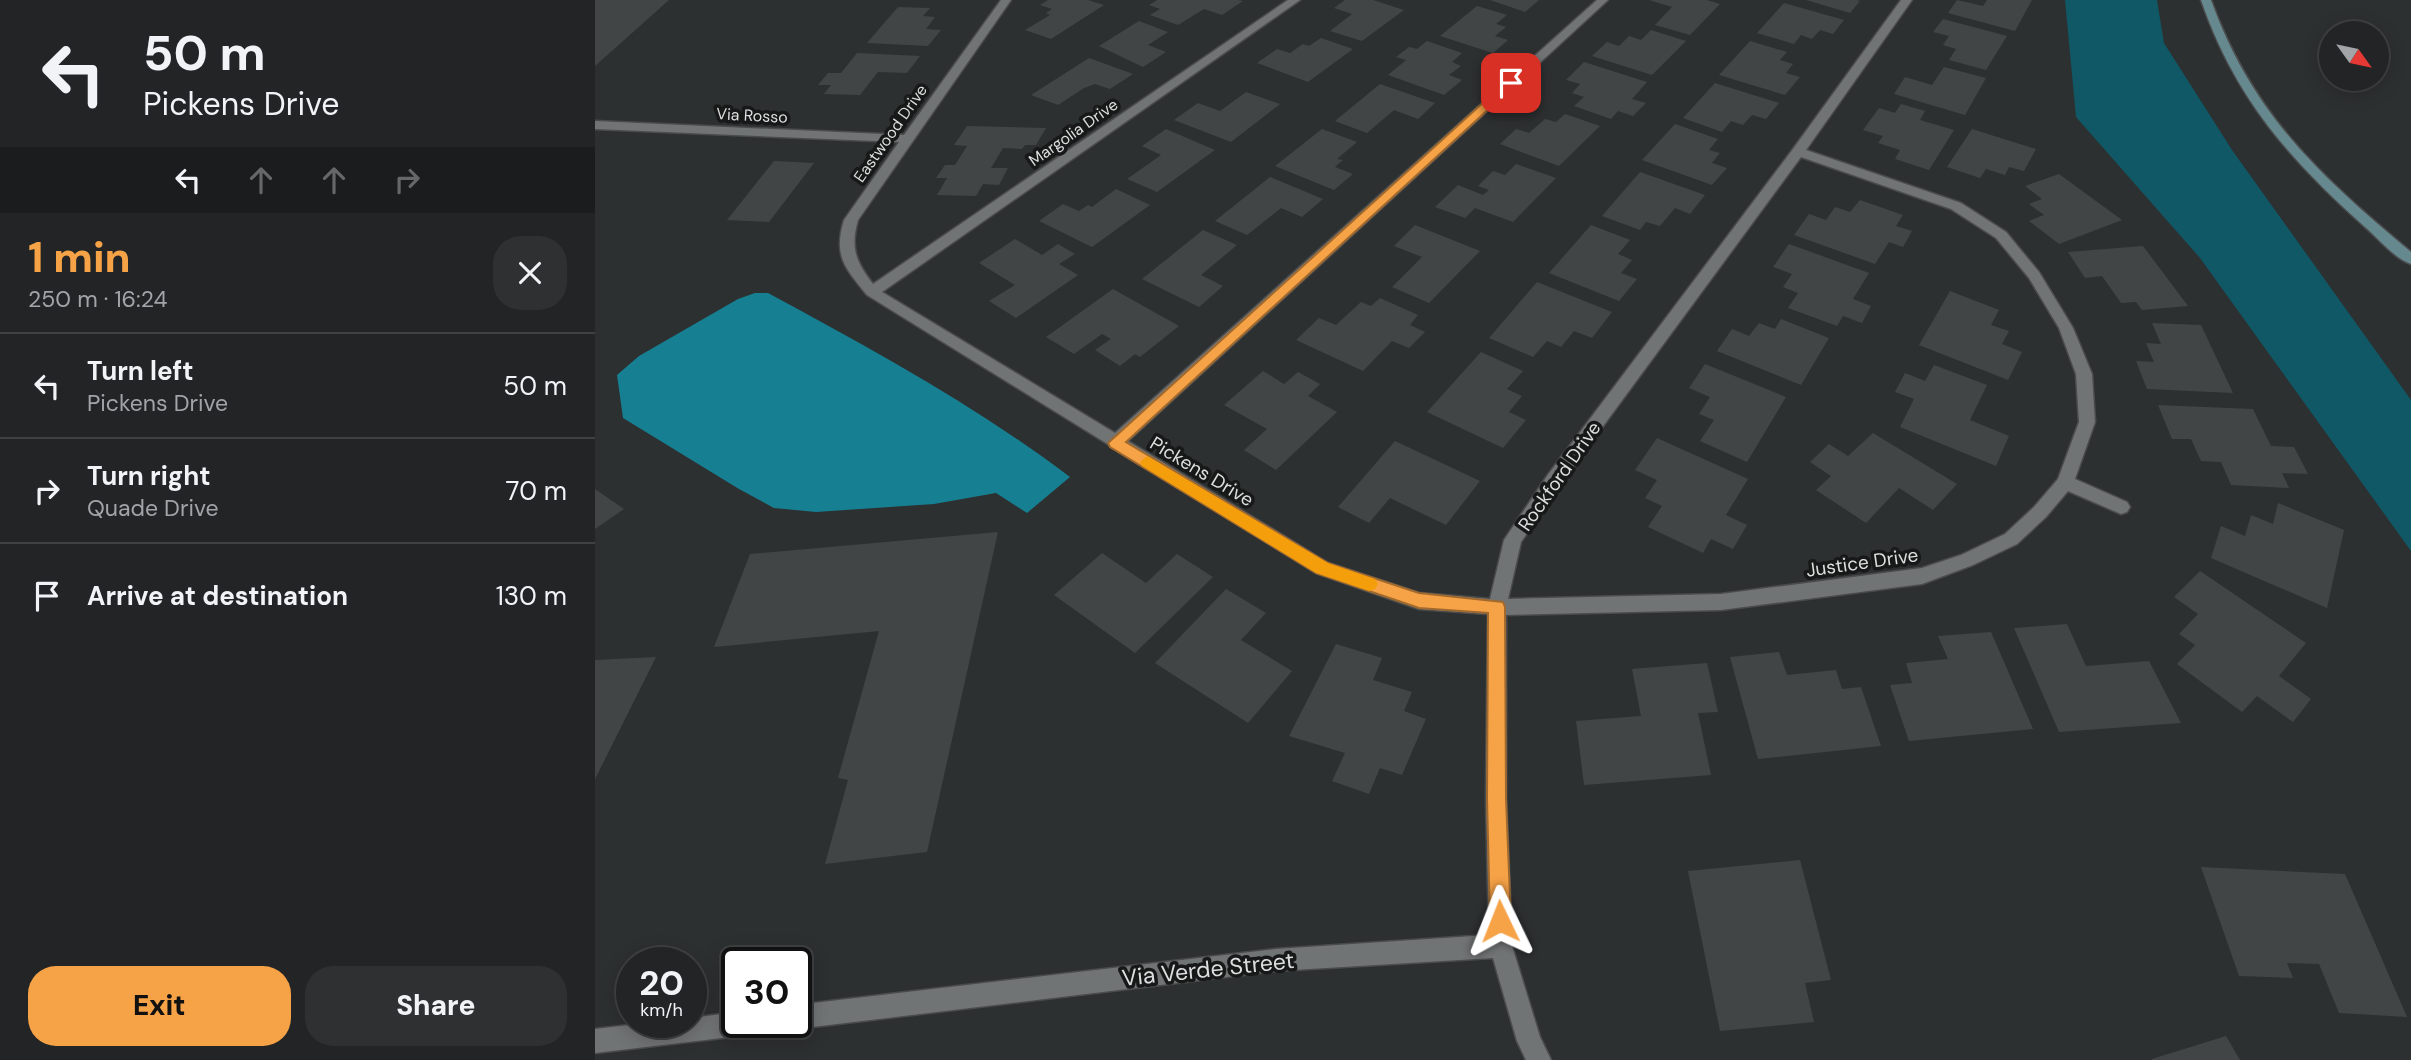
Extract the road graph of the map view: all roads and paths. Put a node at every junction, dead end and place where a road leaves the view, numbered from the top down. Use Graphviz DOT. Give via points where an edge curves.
graph roads {
  1 [pos="1006,0"];
  2 [pos="1295,0"];
  3 [pos="1603,0"];
  4 [pos="1907,0"];
  5 [pos="2206,0"];
  6 [pos="595,125"];
  7 [pos="908,139"];
  8 [pos="1798,152"];
  9 [pos="2411,259"];
  10 [pos="872,292"];
  11 [pos="1115,443"];
  12 [pos="2065,482"];
  13 [pos="2121,507"];
  14 [pos="1497,607"];
  15 [pos="1501,946"];
  16 [pos="812,1015"];
  17 [pos="721,1026"];
  18 [pos="595,1041"];
  19 [pos="1539,1060"];
  1 -- 7 [label="street, Eastwood Drive"];
  2 -- 10 [label="street, Margolia Drive"];
  3 -- 11 [label="street"];
  4 -- 8 [label="street"];
  5 -- 9 [label="main road" via="2226,56 2277,129 2337,194"];
  6 -- 7 [label="street, Via Rosso"];
  7 -- 10 [label="street, Eastwood Drive" via="846,233 846,259"];
  8 -- 12 [label="street, Justice Drive" via="1956,206 2010,245 2066,328 2084,374 2087,422"];
  8 -- 14 [label="street, Rockford Drive" via="1513,540"];
  10 -- 11 [label="street, Pickens Drive"];
  11 -- 14 [label="street, Pickens Drive" via="1322,568 1419,601"];
  12 -- 13 [label="street"];
  12 -- 14 [label="street, Justice Drive" via="2011,539 1922,576 1721,602"];
  14 -- 15 [label="street, Rockford Drive"];
  15 -- 16 [label="street, Via Verde Street" via="1276,960"];
  15 -- 19 [label="street"];
  17 -- 18 [label="street"];
}
